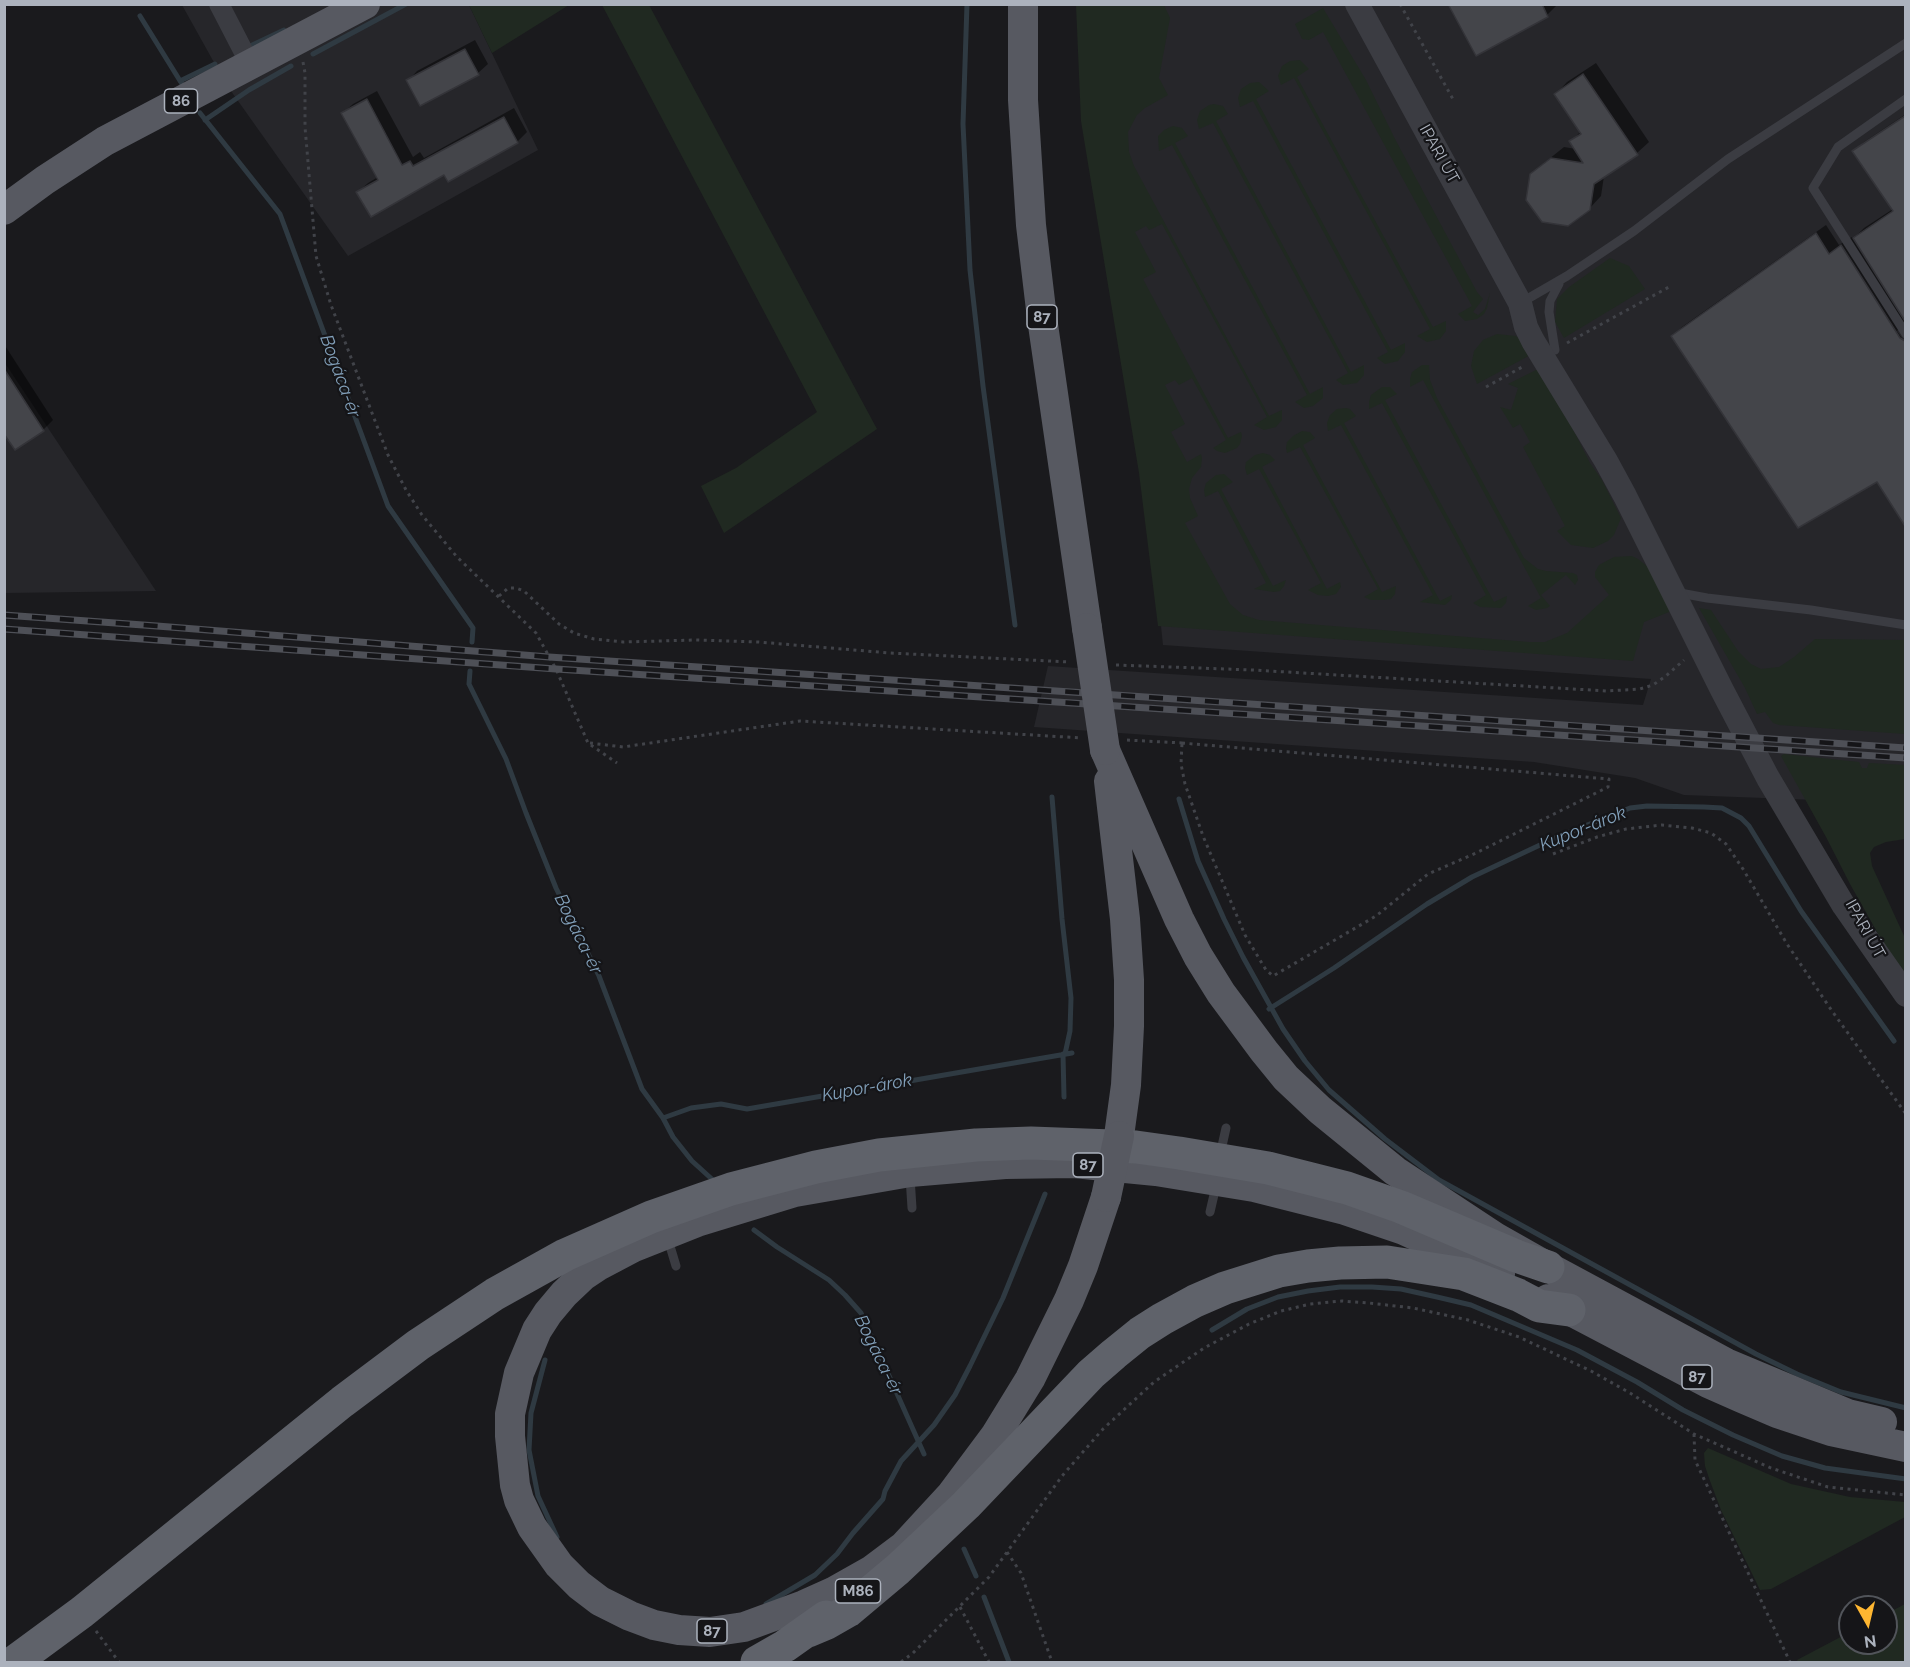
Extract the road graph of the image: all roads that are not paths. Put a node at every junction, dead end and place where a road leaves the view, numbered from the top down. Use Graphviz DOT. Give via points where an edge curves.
graph roads {
  1 [pos="219,4"];
  2 [pos="365,4"];
  3 [pos="1023,4"];
  4 [pos="1357,4"];
  5 [pos="1905,43"];
  6 [pos="248,60"];
  7 [pos="1905,99"];
  8 [pos="4,210"];
  9 [pos="1567,276"];
  10 [pos="1520,303"];
  11 [pos="1905,334"];
  12 [pos="1561,347"];
  13 [pos="1606,460"];
  14 [pos="1644,532"];
  15 [pos="1680,593"];
  16 [pos="1905,625"];
  17 [pos="1114,782"];
  18 [pos="1899,985"];
  19 [pos="1221,1156"];
  20 [pos="910,1172"];
  21 [pos="912,1208"];
  22 [pos="1210,1212"];
  23 [pos="666,1233"];
  24 [pos="676,1266"];
  25 [pos="1548,1267"];
  26 [pos="1569,1310"];
  27 [pos="1905,1426"];
  28 [pos="1905,1447"];
  29 [pos="904,1546"];
  30 [pos="808,1631"];
  31 [pos="14,1662"];
  32 [pos="758,1662"];
  1 -- 6 [label="street"];
  2 -- 6 [label="main road, 86" via="299,40"];
  3 -- 17 [label="main road, 87, bridge" via="1023,100 1031,225 1087,628 1115,745"];
  4 -- 10 [label="street, IPARI ÚT"];
  5 -- 9 [label="lane" via="1728,159"];
  6 -- 8 [label="main road, 86" via="105,141"];
  7 -- 11 [label="lane" via="1838,147 1813,188"];
  9 -- 10 [label="lane"];
  9 -- 12 [label="lane" via="1557,285 1550,301 1550,322"];
  10 -- 12 [label="street, IPARI ÚT"];
  10 -- 13 [label="street, IPARI ÚT" via="1533,341"];
  12 -- 13 [label="street, IPARI ÚT"];
  13 -- 14 [label="street, IPARI ÚT"];
  14 -- 15 [label="street, IPARI ÚT"];
  14 -- 18 [label="street, IPARI ÚT" via="1746,737 1844,906"];
  15 -- 16 [label="lane"];
  15 -- 18 [label="street, IPARI ÚT"];
  17 -- 25 [label="main road, 87" via="1198,956 1244,1026 1286,1078 1395,1171"];
  17 -- 29 [label="main road, 87, bridge" via="1129,980 1126,1077 1106,1197 1069,1300 1030,1379 979,1459"];
  19 -- 20 [label="main road, 87" via="1156,1171 1074,1163"];
  19 -- 22 [label="lane"];
  19 -- 25 [label="highway" via="1372,1196"];
  19 -- 26 [label="main road, 87" via="1254,1187 1404,1230"];
  19 -- 31 [label="highway" via="1136,1147 1032,1143 926,1149 806,1170 731,1189 641,1221 531,1273 418,1345"];
  20 -- 21 [label="lane"];
  20 -- 23 [label="main road, 87" via="795,1192"];
  23 -- 24 [label="lane"];
  23 -- 29 [label="main road, 87" via="598,1266 564,1293 537,1330 519,1373 510,1414 515,1485 532,1527 559,1565 600,1601 630,1616 679,1630 710,1632 744,1628 804,1605 872,1570"];
  25 -- 27 [label="main road, 87" via="1726,1364 1848,1414"];
  26 -- 28 [label="main road, 87" via="1708,1383 1777,1413 1831,1431"];
  26 -- 30 [label="highway" via="1539,1306 1464,1274 1387,1262 1279,1271 1195,1301 1162,1319 1091,1374 987,1484 898,1569 848,1611"];
  29 -- 30 [label="highway, M86" via="864,1586"];
  30 -- 32 [label="highway, M86"];
}
